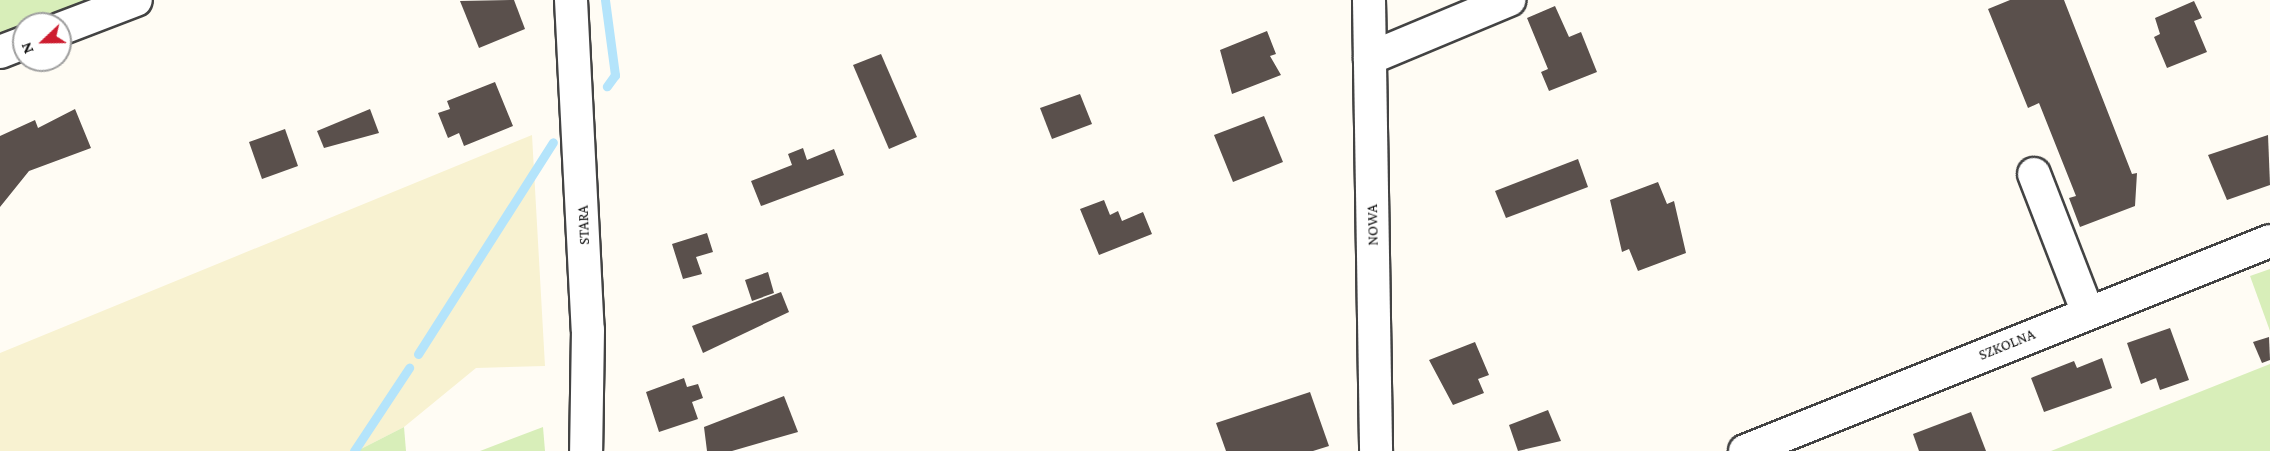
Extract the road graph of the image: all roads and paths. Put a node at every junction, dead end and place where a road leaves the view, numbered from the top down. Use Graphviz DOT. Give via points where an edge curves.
graph roads {
  1 [pos="136,0"];
  2 [pos="571,0"];
  3 [pos="1369,0"];
  4 [pos="1509,0"];
  5 [pos="72,24"];
  6 [pos="1370,58"];
  7 [pos="2034,174"];
  8 [pos="2270,241"];
  9 [pos="2088,313"];
  10 [pos="1784,444"];
  11 [pos="586,451"];
  12 [pos="1376,451"];
  13 [pos="1745,451"];
  1 -- 5 [label="street"];
  2 -- 11 [label="street, STARA" via="588,330"];
  3 -- 6 [label="street, NOWA"];
  4 -- 6 [label="street"];
  6 -- 12 [label="street, NOWA"];
  7 -- 9 [label="street"];
  8 -- 9 [label="street, SZKOLNA"];
  9 -- 10 [label="street, SZKOLNA"];
  10 -- 13 [label="street, SZKOLNA"];
}
